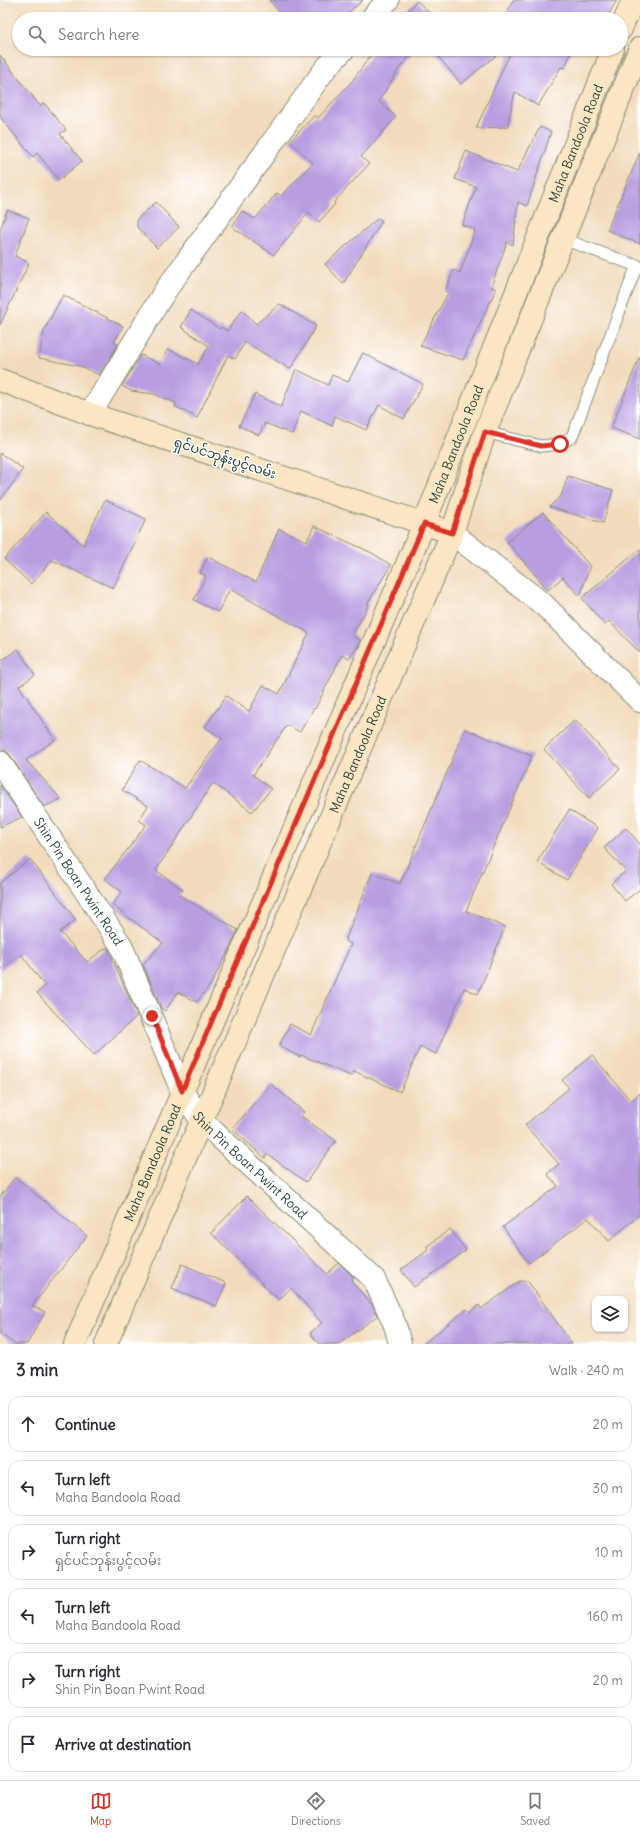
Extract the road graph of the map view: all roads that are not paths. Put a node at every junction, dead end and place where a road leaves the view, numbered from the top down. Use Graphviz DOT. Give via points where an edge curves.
graph roads {
  1 [pos="388,0"];
  2 [pos="633,0"];
  3 [pos="377,12"];
  4 [pos="628,12"];
  5 [pos="640,48"];
  6 [pos="337,56"];
  7 [pos="610,56"];
  8 [pos="563,239"];
  9 [pos="638,266"];
  10 [pos="0,380"];
  11 [pos="90,414"];
  12 [pos="485,432"];
  13 [pos="424,524"];
  14 [pos="452,533"];
  15 [pos="640,701"];
  16 [pos="0,762"];
  17 [pos="182,1091"];
  18 [pos="201,1120"];
  19 [pos="74,1344"];
  20 [pos="106,1344"];
  21 [pos="400,1344"];
  1 -- 3 [label="street"];
  2 -- 4 [label="main road"];
  5 -- 8 [label="main road, Maha Bandoola Road"];
  6 -- 11 [label="street" via="326,68 165,291"];
  7 -- 13 [label="main road, Maha Bandoola Road"];
  8 -- 9 [label="lane"];
  8 -- 12 [label="main road, Maha Bandoola Road"];
  9 -- 12 [label="lane" via="572,437 560,444 541,446"];
  10 -- 11 [label="main road, ရှင်ပင်ဘုန်းပွင့်လမ်း"];
  11 -- 13 [label="main road, ရှင်ပင်ဘုန်းပွင့်လမ်း"];
  12 -- 14 [label="main road, Maha Bandoola Road"];
  13 -- 14 [label="main road, ရှင်ပင်ဘုန်းပွင့်လမ်း"];
  13 -- 17 [label="main road, Maha Bandoola Road"];
  14 -- 15 [label="street" via="544,605"];
  14 -- 18 [label="main road, Maha Bandoola Road"];
  16 -- 17 [label="street, Shin Pin Boan Pwint Road" via="122,945"];
  17 -- 18 [label="street, Shin Pin Boan Pwint Road"];
  17 -- 19 [label="main road, Maha Bandoola Road"];
  18 -- 20 [label="main road, Maha Bandoola Road"];
  18 -- 21 [label="street, Shin Pin Boan Pwint Road" via="374,1279 396,1324"];
}
